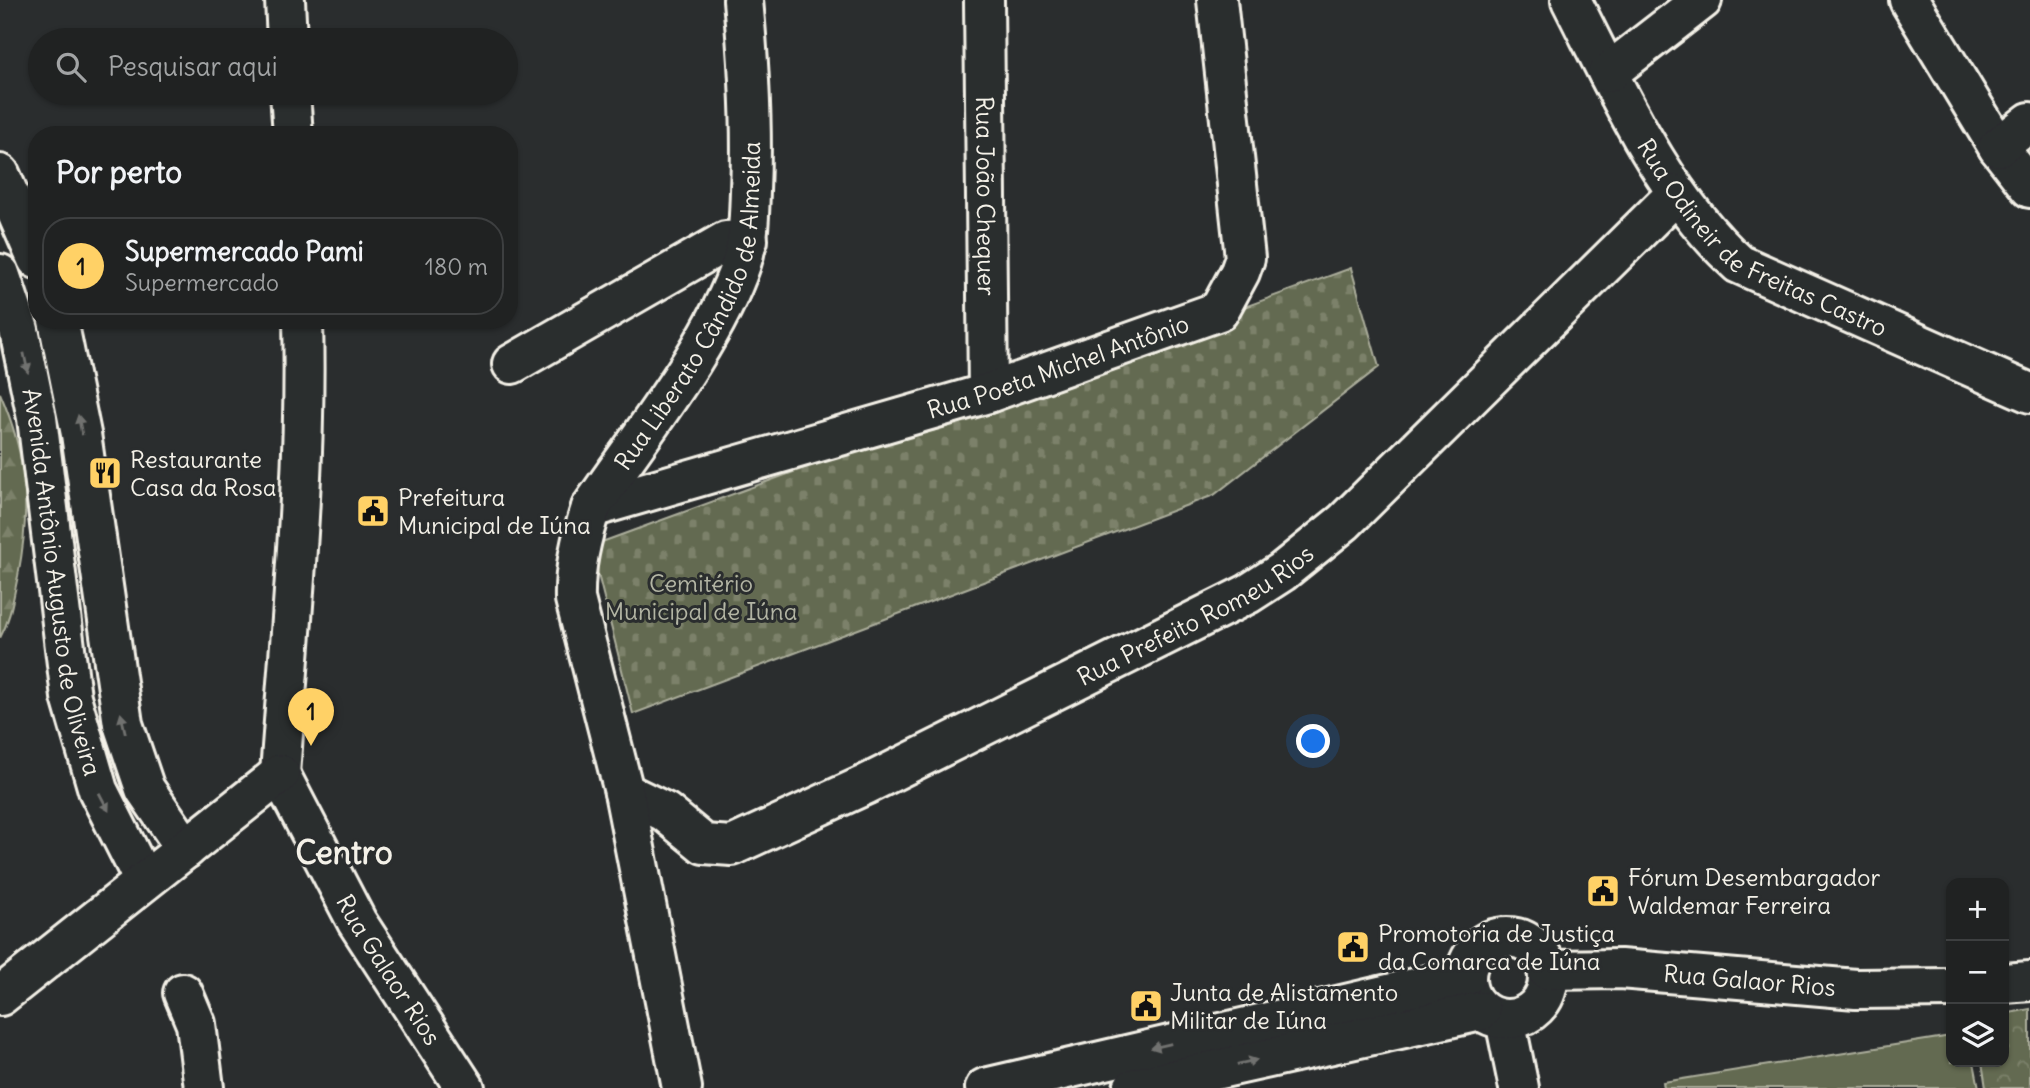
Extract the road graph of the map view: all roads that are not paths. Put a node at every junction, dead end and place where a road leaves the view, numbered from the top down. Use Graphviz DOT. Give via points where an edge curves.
graph roads {
  1 [pos="285,0"];
  2 [pos="743,0"];
  3 [pos="984,0"];
  4 [pos="1217,0"];
  5 [pos="1572,0"];
  6 [pos="1702,0"];
  7 [pos="1909,0"];
  8 [pos="286,28"];
  9 [pos="1608,73"];
  10 [pos="291,105"];
  11 [pos="2030,122"];
  12 [pos="292,126"];
  13 [pos="1998,147"];
  14 [pos="0,174"];
  15 [pos="2030,188"];
  16 [pos="1676,194"];
  17 [pos="28,239"];
  18 [pos="748,240"];
  19 [pos="0,274"];
  20 [pos="60,329"];
  21 [pos="303,329"];
  22 [pos="512,364"];
  23 [pos="988,393"];
  24 [pos="2030,393"];
  25 [pos="591,508"];
  26 [pos="279,774"];
  27 [pos="624,792"];
  28 [pos="186,849"];
  29 [pos="144,881"];
  30 [pos="1548,970"];
  31 [pos="1466,976"];
  32 [pos="2030,981"];
  33 [pos="2009,983"];
  34 [pos="1946,988"];
  35 [pos="183,993"];
  36 [pos="0,996"];
  37 [pos="1493,1015"];
  38 [pos="204,1088"];
  39 [pos="466,1088"];
  40 [pos="682,1088"];
  41 [pos="985,1088"];
  42 [pos="1133,1088"];
  43 [pos="1519,1088"];
  1 -- 8 [label="street"];
  2 -- 18 [label="street, Rua Liberato Cândido de Almeida" via="751,79"];
  3 -- 23 [label="street, Rua João Chequer"];
  4 -- 23 [label="street, Rua Poeta Michel Antônio" via="1244,236 1245,258 1231,292 1219,310"];
  5 -- 9 [label="street, Rua Odineir de Freitas Castro"];
  6 -- 9 [label="street"];
  7 -- 13 [label="street"];
  9 -- 16 [label="street, Rua Odineir de Freitas Castro"];
  10 -- 12 [label="street"];
  11 -- 13 [label="street"];
  13 -- 15 [label="street"];
  14 -- 17 [label="street"];
  16 -- 24 [label="street, Rua Odineir de Freitas Castro" via="1714,242 1739,264"];
  16 -- 27 [label="street, Rua Prefeito Romeu Rios" via="1344,522 1248,594 733,846 704,844 654,805"];
  18 -- 22 [label="street" via="726,241"];
  18 -- 25 [label="street, Rua Liberato Cândido de Almeida" via="729,295 699,347"];
  19 -- 29 [label="street, Avenida Antônio Augusto de Oliveira, one-way" via="19,330 37,418 76,718 98,790"];
  28 -- 20 [label="street, Avenida Antônio Augusto de Oliveira, one-way" via="145,789 123,724 81,434"];
  21 -- 26 [label="street" via="300,496"];
  23 -- 25 [label="street, Rua Poeta Michel Antônio"];
  25 -- 27 [label="street, Rua Liberato Cândido de Almeida" via="578,556 575,599"];
  26 -- 28 [label="street"];
  26 -- 39 [label="street, Rua Galaor Rios" via="357,922"];
  27 -- 40 [label="street, Rua Liberato Cândido de Almeida"];
  28 -- 29 [label="street"];
  29 -- 36 [label="street"];
  30 -- 31 [label="street" via="1543,958 1524,940 1498,938 1476,951"];
  30 -- 34 [label="street, Rua Galaor Rios" via="1620,969 1856,989"];
  30 -- 37 [label="street" via="1548,985 1533,1011 1519,1018"];
  31 -- 37 [label="street" via="1472,1001"];
  31 -- 41 [label="street, one-way"];
  32 -- 33 [label="street"];
  35 -- 38 [label="street" via="196,1024"];
  42 -- 37 [label="street, one-way"];
  37 -- 43 [label="street"];
}
